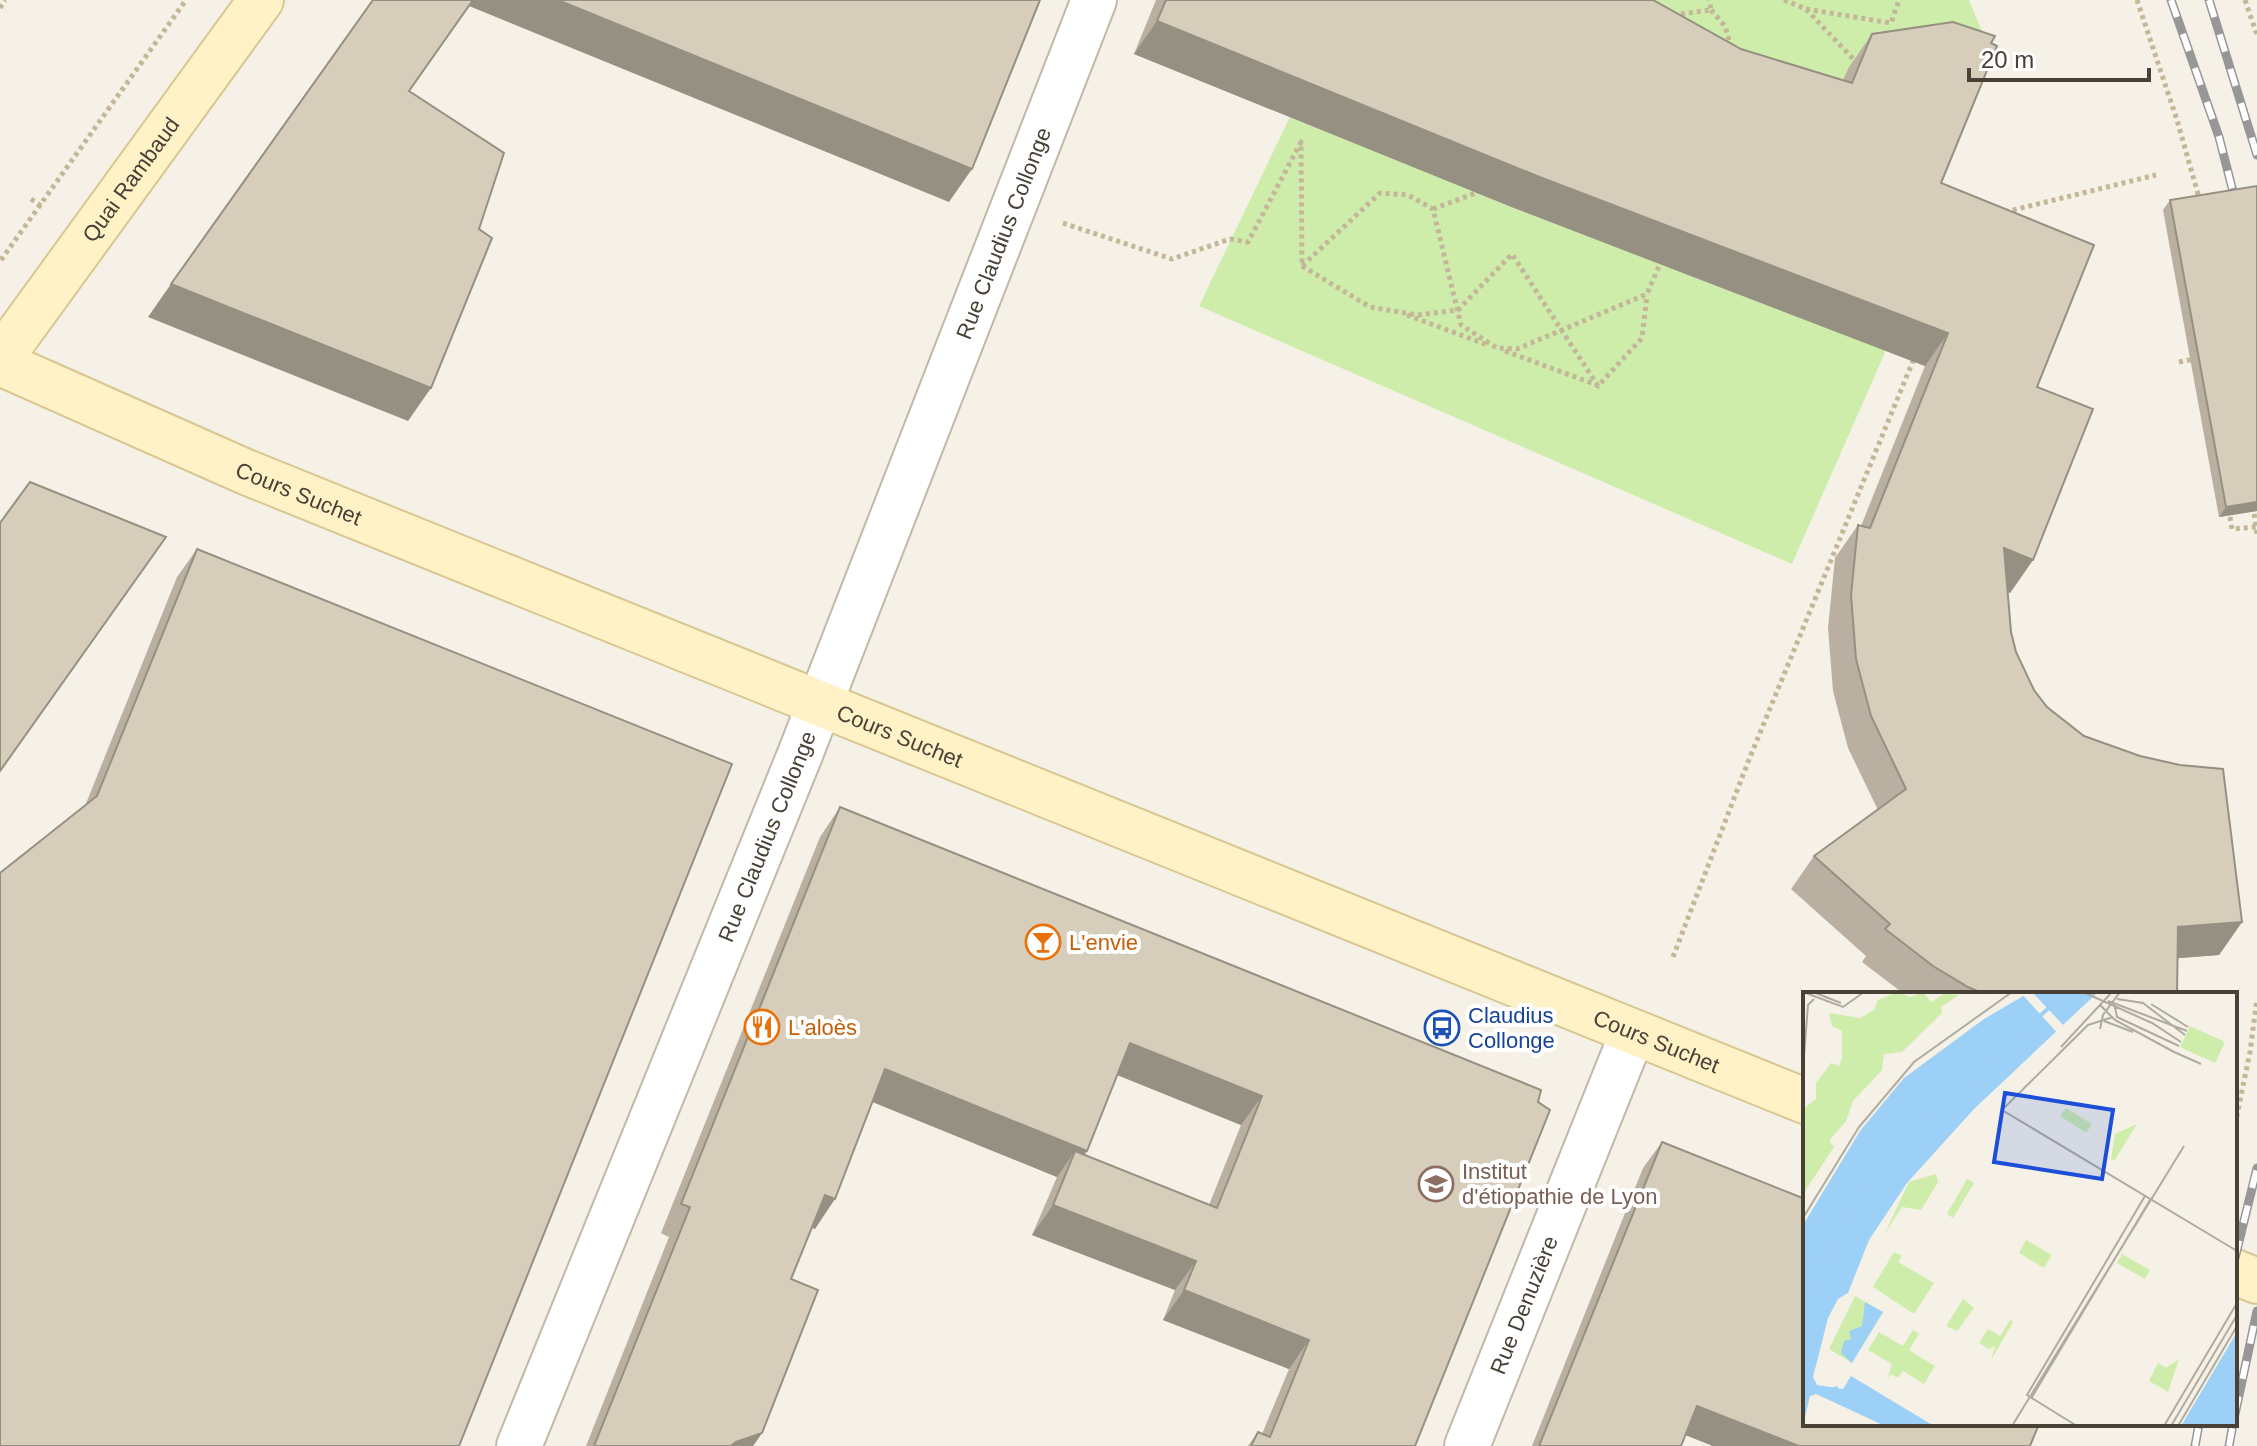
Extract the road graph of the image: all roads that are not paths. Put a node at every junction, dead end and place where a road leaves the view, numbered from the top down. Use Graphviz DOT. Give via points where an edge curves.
graph roads {
  1 [pos="261,0"];
  2 [pos="1094,0"];
  3 [pos="0,361"];
  4 [pos="819,705"];
  5 [pos="1633,1032"];
  6 [pos="1803,1100"];
  7 [pos="2237,1273"];
  8 [pos="2257,1281"];
  9 [pos="519,1446"];
  10 [pos="1467,1446"];
  1 -- 3 [label="street, Quai Rambaud"];
  2 -- 4 [label="street, Rue Claudius Collonge"];
  3 -- 4 [label="street, Cours Suchet" via="246,472"];
  4 -- 5 [label="street, Cours Suchet"];
  4 -- 9 [label="street, Rue Claudius Collonge"];
  5 -- 6 [label="street, Cours Suchet"];
  5 -- 10 [label="street, Rue Denuzière"];
  7 -- 8 [label="street"];
}
